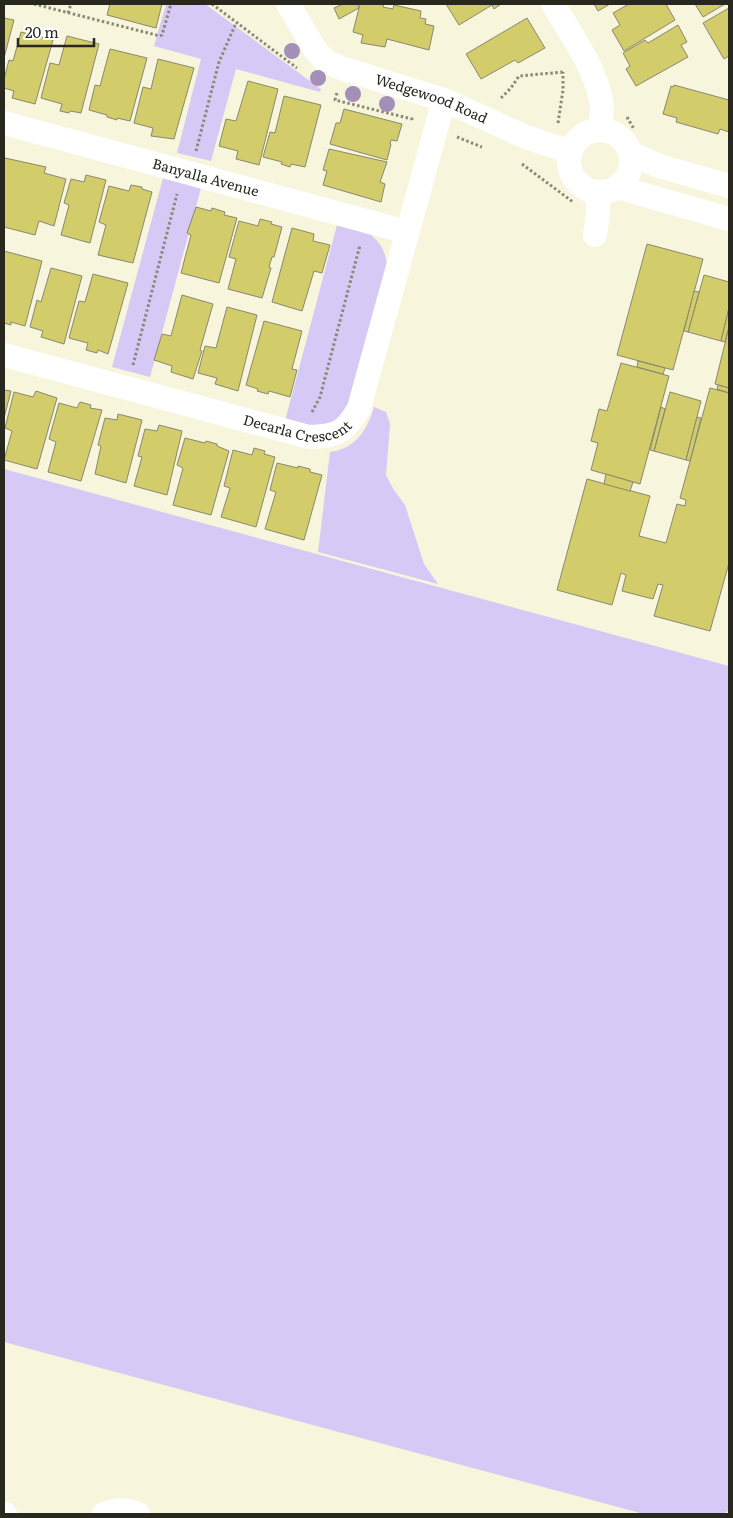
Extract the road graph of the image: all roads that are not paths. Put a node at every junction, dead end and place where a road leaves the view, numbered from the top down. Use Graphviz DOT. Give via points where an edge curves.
graph roads {
  1 [pos="270,4"];
  2 [pos="288,4"];
  3 [pos="553,4"];
  4 [pos="304,32"];
  5 [pos="444,100"];
  6 [pos="4,123"];
  7 [pos="601,130"];
  8 [pos="633,142"];
  9 [pos="571,152"];
  10 [pos="729,186"];
  11 [pos="598,194"];
  12 [pos="729,219"];
  13 [pos="407,232"];
  14 [pos="595,235"];
  15 [pos="4,354"];
  16 [pos="104,1514"];
  17 [pos="138,1514"];
  1 -- 4 [label="street, Wedgewood Road"];
  2 -- 4 [label="street, Wedgewood Road"];
  3 -- 7 [label="street" via="597,85 602,107"];
  4 -- 5 [label="street, Wedgewood Road" via="325,61"];
  5 -- 9 [label="street, Wedgewood Road" via="526,137"];
  5 -- 13 [label="street, Decarla Crescent"];
  6 -- 13 [label="street, Banyalla Avenue"];
  7 -- 8 [label="street" via="620,136 626,144"];
  7 -- 9 [label="street" via="583,136"];
  8 -- 10 [label="street" via="659,166"];
  8 -- 11 [label="street" via="629,172 624,181"];
  9 -- 11 [label="street" via="569,161 574,178"];
  11 -- 12 [label="street"];
  11 -- 14 [label="street"];
  13 -- 15 [label="street, Decarla Crescent" via="359,408 350,425 331,436 309,437"];
  16 -- 17 [label="street" via="121,1510"];
}
